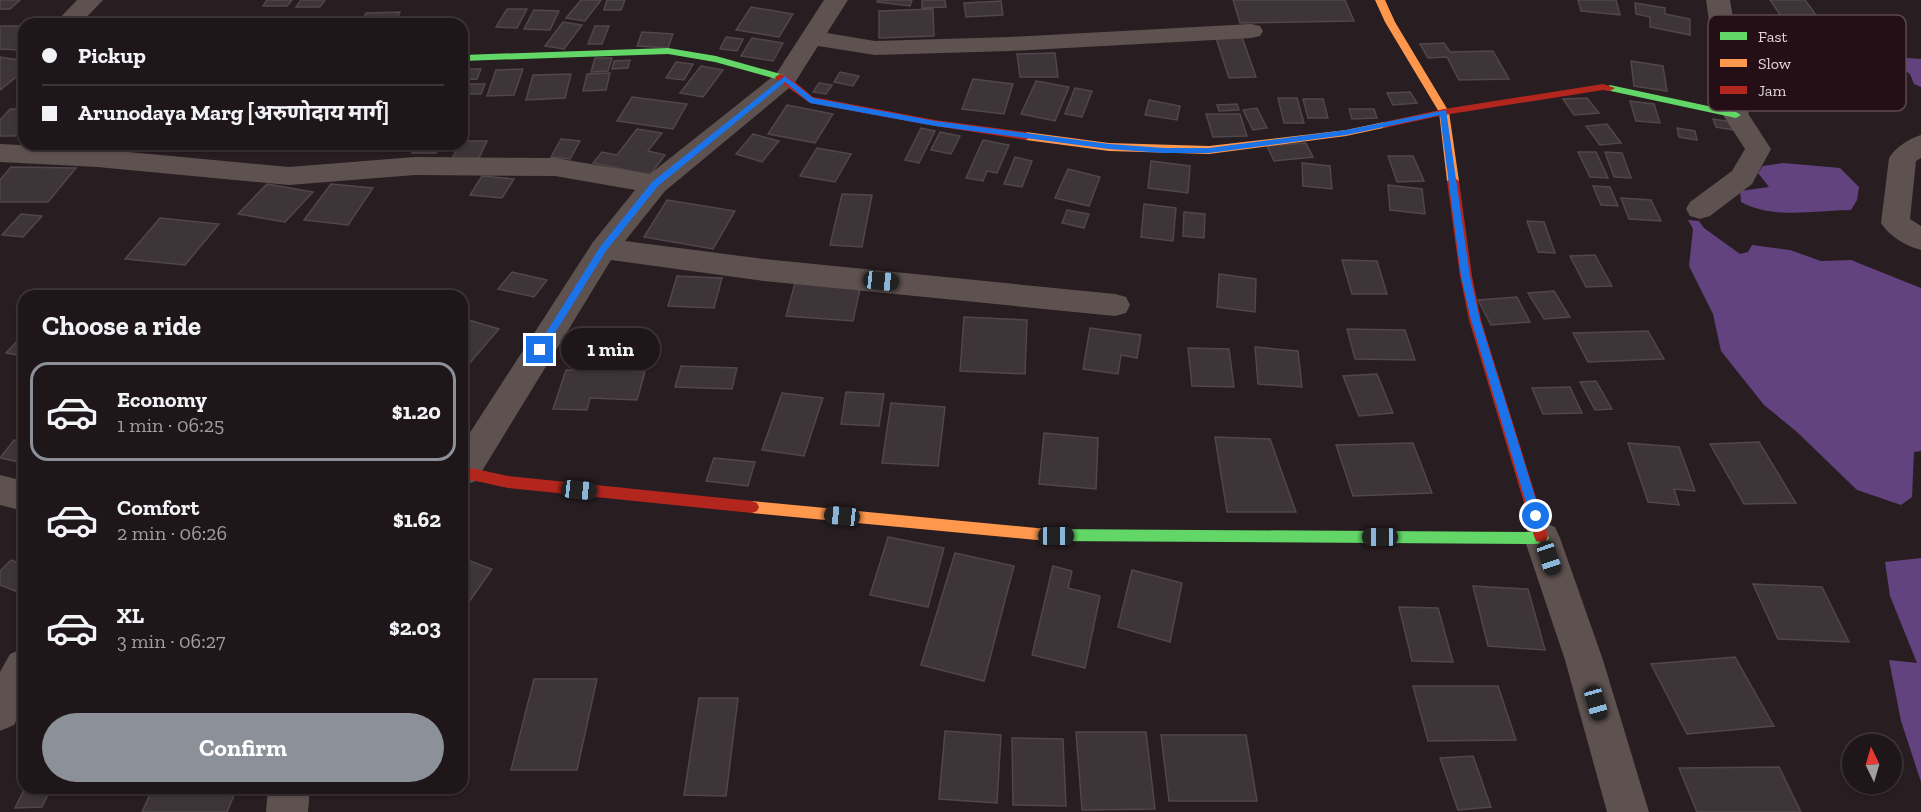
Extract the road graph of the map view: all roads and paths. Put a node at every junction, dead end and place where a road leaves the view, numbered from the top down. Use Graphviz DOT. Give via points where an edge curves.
graph roads {
  1 [pos="91,0"];
  2 [pos="836,0"];
  3 [pos="1380,0"];
  4 [pos="1718,0"];
  5 [pos="1720,15"];
  6 [pos="72,18"];
  7 [pos="1251,31"];
  8 [pos="812,38"];
  9 [pos="468,58"];
  10 [pos="785,79"];
  11 [pos="1708,109"];
  12 [pos="1717,111"];
  13 [pos="1735,111"];
  14 [pos="1444,112"];
  15 [pos="1736,115"];
  16 [pos="1921,144"];
  17 [pos="0,153"];
  18 [pos="655,184"];
  19 [pos="1700,209"];
  20 [pos="1921,240"];
  21 [pos="603,249"];
  22 [pos="1115,305"];
  23 [pos="468,464"];
  24 [pos="468,473"];
  25 [pos="0,490"];
  26 [pos="18,494"];
  27 [pos="1542,538"];
  28 [pos="18,678"];
  29 [pos="0,711"];
  30 [pos="288,794"];
  31 [pos="287,812"];
  32 [pos="1628,812"];
  1 -- 6 [label="street"];
  2 -- 8 [label="street"];
  3 -- 14 [label="street"];
  4 -- 5 [label="street"];
  7 -- 8 [label="street" via="875,48"];
  8 -- 10 [label="street"];
  9 -- 10 [label="street" via="668,51"];
  10 -- 14 [label="street" via="810,100 935,123 1109,147 1164,150 1209,150 1346,133"];
  10 -- 18 [label="street"];
  11 -- 14 [label="street" via="1603,87"];
  12 -- 15 [label="street"];
  13 -- 15 [label="street"];
  14 -- 27 [label="street" via="1475,320"];
  15 -- 19 [label="street" via="1758,149 1742,177"];
  16 -- 20 [label="street" via="1903,158 1895,223"];
  17 -- 18 [label="street" via="289,176 415,166 555,166"];
  18 -- 21 [label="street"];
  21 -- 22 [label="street" via="764,270"];
  21 -- 23 [label="street"];
  24 -- 27 [label="street" via="508,482 1033,536"];
  25 -- 26 [label="street"];
  27 -- 32 [label="street" via="1584,660"];
  28 -- 29 [label="street"];
  30 -- 31 [label="street"];
}
